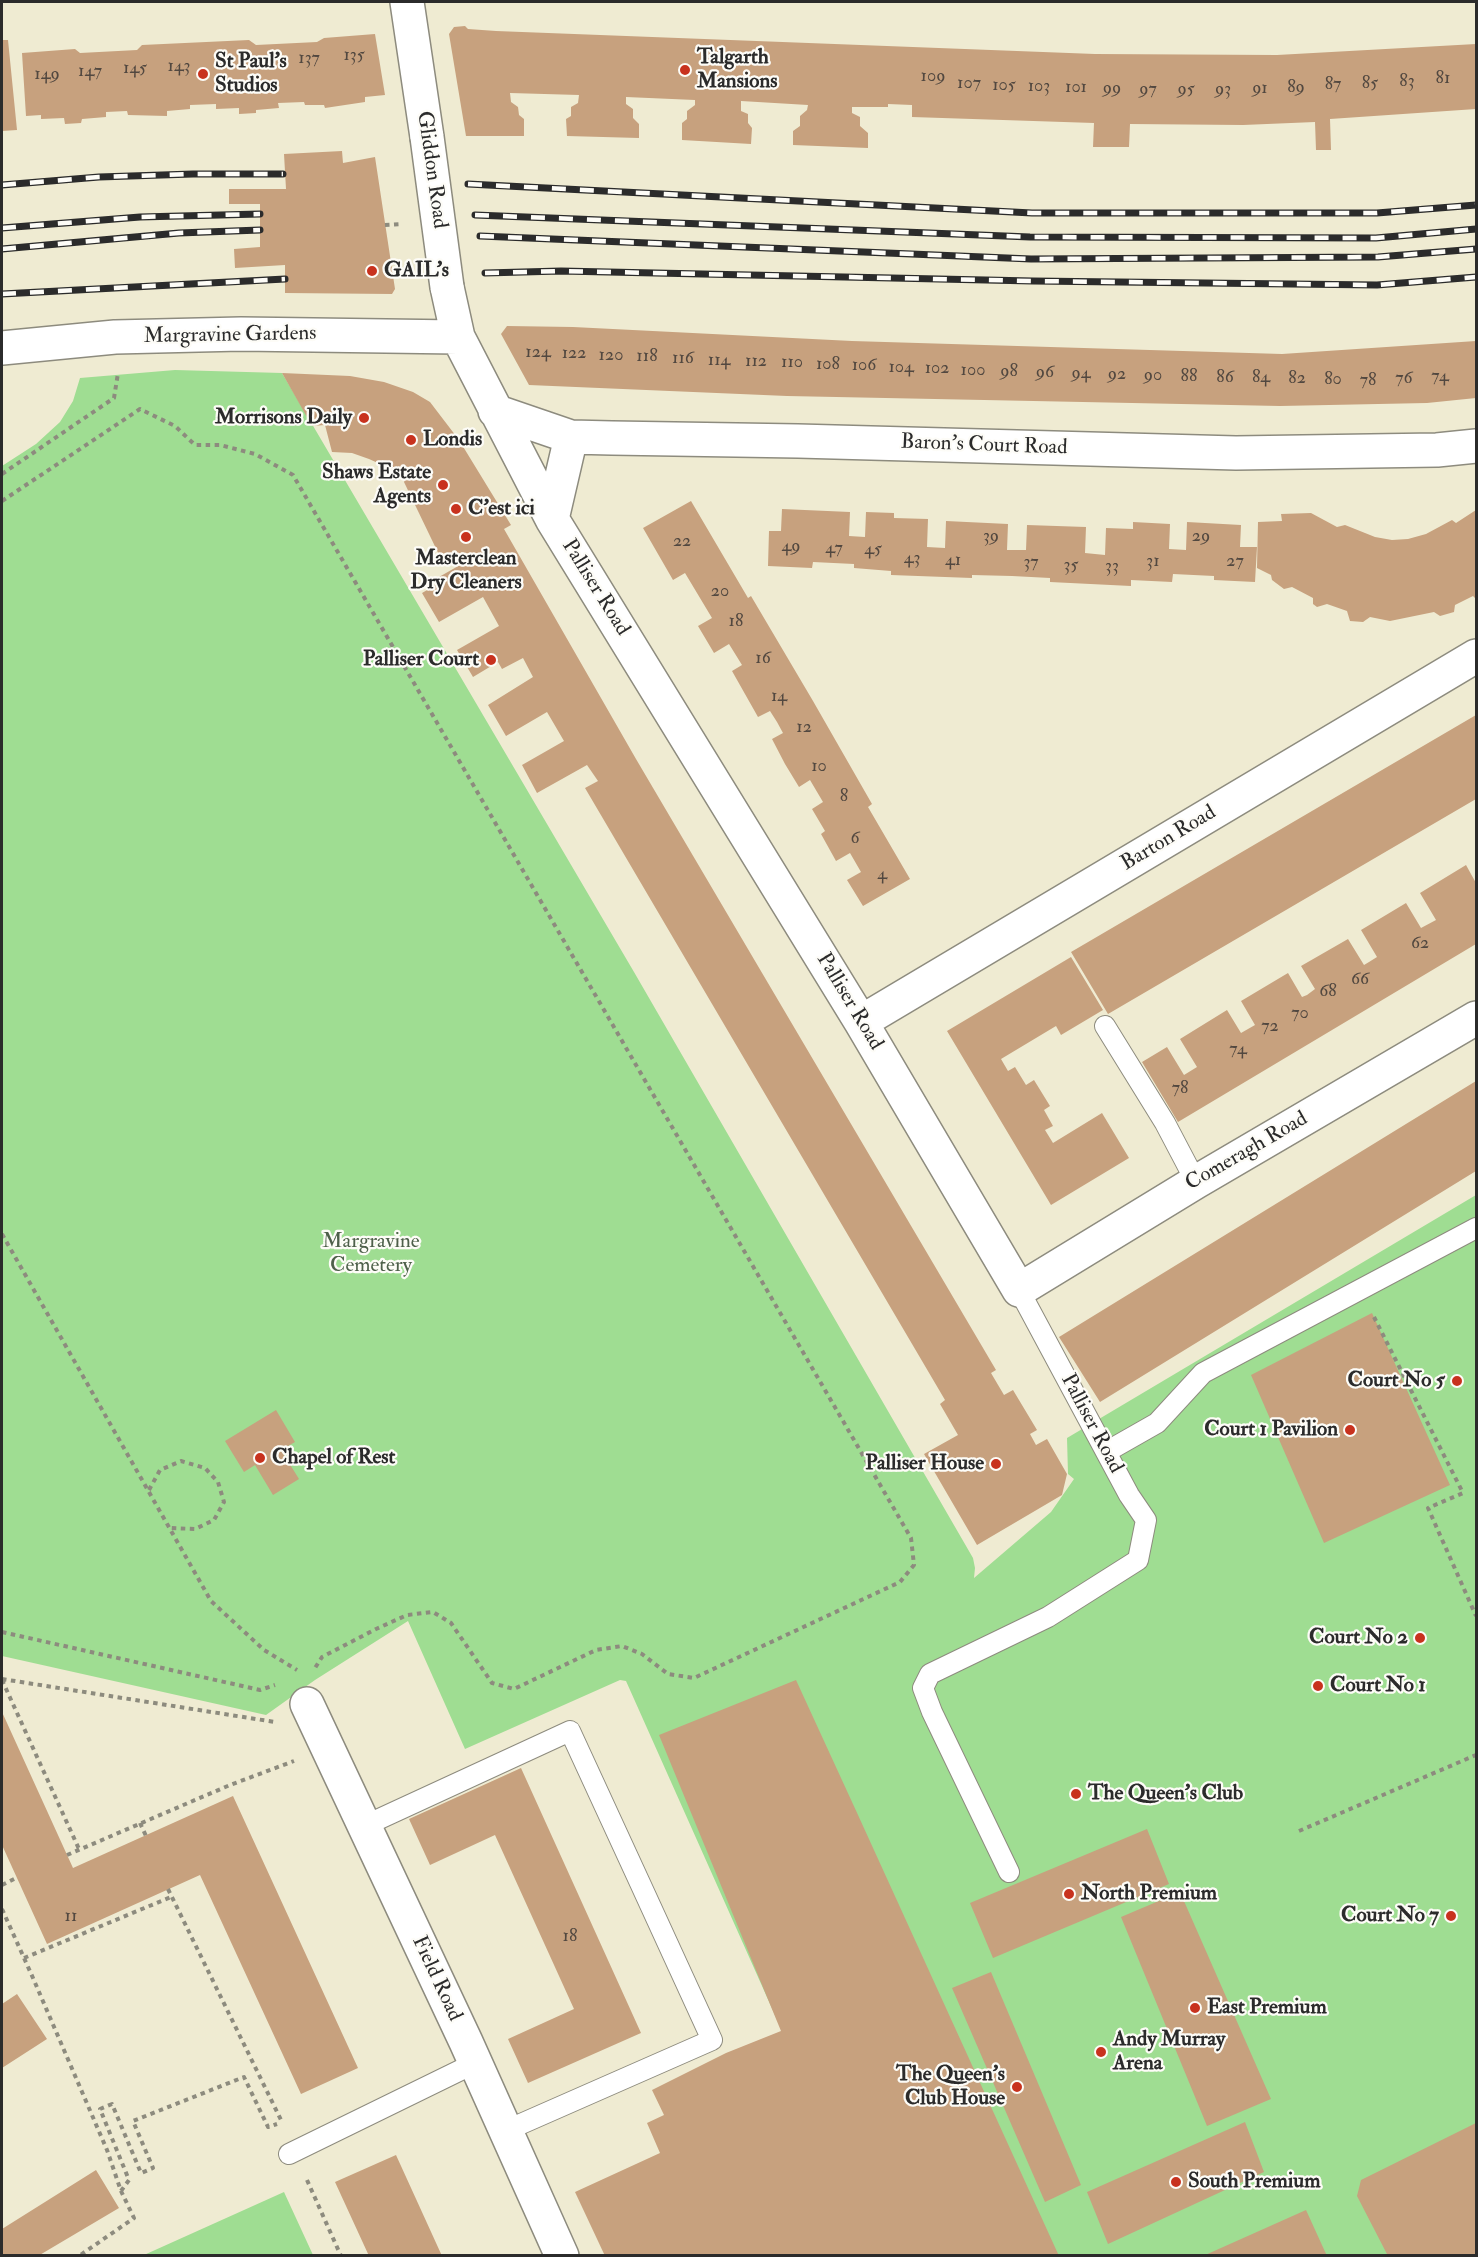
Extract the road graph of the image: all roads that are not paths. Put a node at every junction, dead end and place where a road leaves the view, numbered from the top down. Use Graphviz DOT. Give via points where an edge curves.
graph roads {
  1 [pos="407,2"];
  2 [pos="458,337"];
  3 [pos="2,348"];
  4 [pos="495,411"];
  5 [pos="571,437"];
  6 [pos="1476,446"];
  7 [pos="552,519"];
  8 [pos="1476,656"];
  9 [pos="1476,1018"];
  10 [pos="861,1022"];
  11 [pos="1105,1026"];
  12 [pos="1196,1182"];
  13 [pos="1476,1228"];
  14 [pos="1019,1290"];
  15 [pos="1106,1452"];
  16 [pos="315,1714"];
  17 [pos="364,1826"];
  18 [pos="1010,1872"];
  19 [pos="475,2063"];
  20 [pos="505,2131"];
  21 [pos="289,2154"];
  22 [pos="562,2256"];
  1 -- 2 [label="street, Gliddon Road, bridge" via="447,287"];
  2 -- 3 [label="street, Margravine Gardens" via="115,337"];
  2 -- 4 [label="street, Palliser Road"];
  4 -- 5 [label="street, Baron's Court Road"];
  4 -- 7 [label="street, Palliser Road"];
  5 -- 6 [label="street, Baron's Court Road" via="1236,453"];
  5 -- 7 [label="street, Palliser Road"];
  7 -- 10 [label="street, Palliser Road"];
  8 -- 10 [label="street, Barton Road"];
  9 -- 12 [label="street, Comeragh Road"];
  10 -- 14 [label="street, Palliser Road"];
  11 -- 12 [label="lane"];
  12 -- 14 [label="street, Comeragh Road"];
  13 -- 15 [label="lane" via="1203,1373 1157,1423"];
  14 -- 15 [label="lane, Palliser Road"];
  15 -- 18 [label="lane, Palliser Road" via="1146,1520 1138,1560 1048,1617 930,1674 923,1688"];
  16 -- 17 [label="street, Field Road"];
  17 -- 19 [label="street, Field Road"];
  17 -- 20 [label="lane" via="570,1731 712,2040"];
  19 -- 20 [label="street, Field Road"];
  19 -- 21 [label="lane"];
  20 -- 22 [label="street, Field Road"];
}
